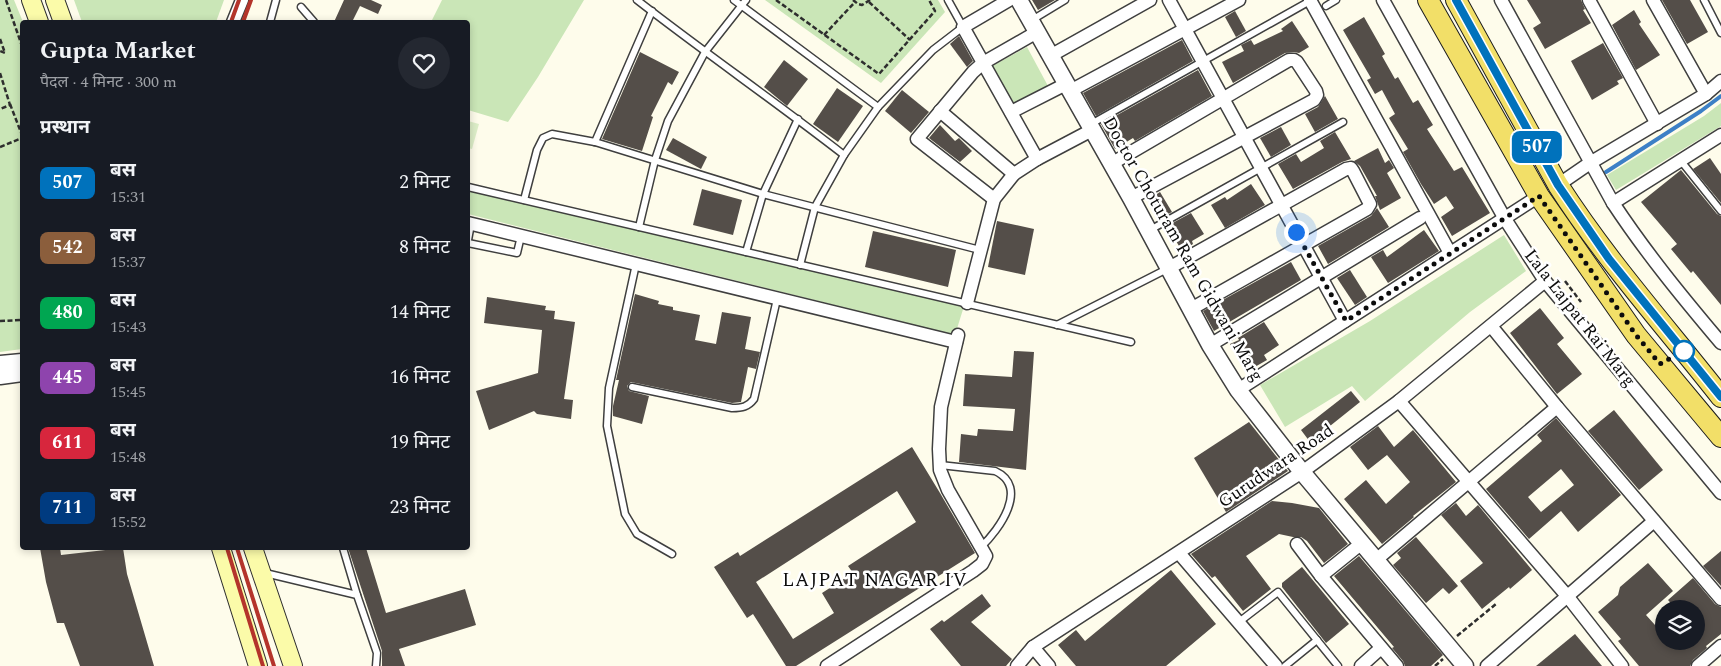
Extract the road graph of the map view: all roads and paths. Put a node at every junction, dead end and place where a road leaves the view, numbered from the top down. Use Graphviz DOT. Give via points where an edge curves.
graph roads {
  1 [pos="6,0"];
  2 [pos="31,0"];
  3 [pos="54,0"];
  4 [pos="242,0"];
  5 [pos="276,0"];
  6 [pos="637,0"];
  7 [pos="734,0"];
  8 [pos="776,0"];
  9 [pos="929,0"];
  10 [pos="948,0"];
  11 [pos="1009,0"];
  12 [pos="1019,0"];
  13 [pos="1065,0"];
  14 [pos="1150,0"];
  15 [pos="1169,0"];
  16 [pos="1239,0"];
  17 [pos="1336,0"];
  18 [pos="1383,0"];
  19 [pos="1428,0"];
  20 [pos="1456,0"];
  21 [pos="1500,0"];
  22 [pos="1589,0"];
  23 [pos="1653,0"];
  24 [pos="1704,0"];
  25 [pos="854,1"];
  26 [pos="869,1"];
  27 [pos="1310,1"];
  28 [pos="743,3"];
  29 [pos="1326,6"];
  30 [pos="301,7"];
  31 [pos="652,11"];
  32 [pos="39,20"];
  33 [pos="62,20"];
  34 [pos="234,20"];
  35 [pos="271,20"];
  36 [pos="312,20"];
  37 [pos="1034,26"];
  38 [pos="963,27"];
  39 [pos="1185,29"];
  40 [pos="1721,33"];
  41 [pos="824,35"];
  42 [pos="0,39"];
  43 [pos="20,40"];
  44 [pos="910,40"];
  45 [pos="0,51"];
  46 [pos="705,52"];
  47 [pos="1050,56"];
  48 [pos="1202,61"];
  49 [pos="984,63"];
  50 [pos="0,73"];
  51 [pos="1721,81"];
  52 [pos="1068,88"];
  53 [pos="1706,94"];
  54 [pos="1223,98"];
  55 [pos="10,103"];
  56 [pos="878,107"];
  57 [pos="0,109"];
  58 [pos="940,111"];
  59 [pos="1011,112"];
  60 [pos="798,119"];
  61 [pos="1343,122"];
  62 [pos="1657,124"];
  63 [pos="1090,128"];
  64 [pos="20,130"];
  65 [pos="20,137"];
  66 [pos="1244,137"];
  67 [pos="1719,139"];
  68 [pos="595,142"];
  69 [pos="0,147"];
  70 [pos="844,154"];
  71 [pos="1037,159"];
  72 [pos="655,160"];
  73 [pos="1681,161"];
  74 [pos="1590,163"];
  75 [pos="1111,164"];
  76 [pos="1261,168"];
  77 [pos="1014,174"];
  78 [pos="1558,185"];
  79 [pos="470,187"];
  80 [pos="763,194"];
  81 [pos="1539,196"];
  82 [pos="1131,198"];
  83 [pos="994,199"];
  84 [pos="524,200"];
  85 [pos="1613,204"];
  86 [pos="1282,205"];
  87 [pos="815,207"];
  88 [pos="1721,211"];
  89 [pos="1420,218"];
  90 [pos="1505,218"];
  91 [pos="470,223"];
  92 [pos="639,227"];
  93 [pos="1148,231"];
  94 [pos="521,236"];
  95 [pos="470,241"];
  96 [pos="1304,245"];
  97 [pos="980,250"];
  98 [pos="746,252"];
  99 [pos="1450,254"];
  100 [pos="636,264"];
  101 [pos="800,264"];
  102 [pos="1169,268"];
  103 [pos="1321,278"];
  104 [pos="1545,281"];
  105 [pos="1565,281"];
  106 [pos="777,298"];
  107 [pos="1581,302"];
  108 [pos="967,303"];
  109 [pos="1191,309"];
  110 [pos="20,320"];
  111 [pos="0,321"];
  112 [pos="1346,321"];
  113 [pos="1057,325"];
  114 [pos="1491,326"];
  115 [pos="1131,342"];
  116 [pos="1210,344"];
  117 [pos="1721,344"];
  118 [pos="20,362"];
  119 [pos="0,364"];
  120 [pos="20,373"];
  121 [pos="0,376"];
  122 [pos="632,387"];
  123 [pos="1238,390"];
  124 [pos="1721,397"];
  125 [pos="1400,401"];
  126 [pos="1557,407"];
  127 [pos="1721,437"];
  128 [pos="940,465"];
  129 [pos="1302,472"];
  130 [pos="1468,483"];
  131 [pos="1721,493"];
  132 [pos="1654,521"];
  133 [pos="1362,543"];
  134 [pos="1297,544"];
  135 [pos="981,547"];
  136 [pos="222,550"];
  137 [pos="254,550"];
  138 [pos="344,550"];
  139 [pos="1179,553"];
  140 [pos="672,554"];
  141 [pos="1376,560"];
  142 [pos="261,572"];
  143 [pos="1321,576"];
  144 [pos="357,595"];
  145 [pos="1568,597"];
  146 [pos="1721,599"];
  147 [pos="1496,604"];
  148 [pos="1238,622"];
  149 [pos="1317,640"];
  150 [pos="1447,644"];
  151 [pos="1721,646"];
  152 [pos="1033,647"];
  153 [pos="1381,648"];
  154 [pos="258,666"];
  155 [pos="292,666"];
  156 [pos="376,666"];
  157 [pos="827,666"];
  158 [pos="1017,666"];
  159 [pos="1048,666"];
  160 [pos="1276,666"];
  161 [pos="1285,666"];
  162 [pos="1338,666"];
  163 [pos="1361,666"];
  164 [pos="1397,666"];
  165 [pos="1465,666"];
  166 [pos="1487,666"];
  167 [pos="1622,666"];
  168 [pos="1698,666"];
  1 -- 43 [label="path"];
  2 -- 32 [label="main road"];
  3 -- 33 [label="main road"];
  4 -- 34 [label="street"];
  5 -- 35 [label="lane"];
  6 -- 31 [label="lane"];
  7 -- 28 [label="lane"];
  8 -- 41 [label="path"];
  9 -- 44 [label="path" via="936,11"];
  10 -- 38 [label="lane"];
  11 -- 38 [label="street"];
  12 -- 37 [label="street, Doctor Choturam Ram Gidwani Marg"];
  13 -- 37 [label="lane"];
  14 -- 47 [label="street"];
  15 -- 39 [label="street"];
  16 -- 39 [label="street"];
  17 -- 29 [label="lane"];
  18 -- 90 [label="street, Lala Lajpat Rai Marg"];
  19 -- 81 [label="main road"];
  20 -- 78 [label="main road"];
  21 -- 74 [label="street"];
  22 -- 62 [label="street"];
  23 -- 53 [label="street"];
  24 -- 40 [label="lane"];
  25 -- 26 [label="path" via="862,5"];
  25 -- 41 [label="path"];
  26 -- 44 [label="path"];
  27 -- 48 [label="lane"];
  27 -- 99 [label="street"];
  28 -- 46 [label="lane"];
  28 -- 56 [label="lane"];
  30 -- 36 [label="lane"];
  31 -- 46 [label="lane"];
  31 -- 68 [label="lane"];
  37 -- 47 [label="street, Doctor Choturam Ram Gidwani Marg"];
  37 -- 49 [label="street"];
  38 -- 49 [label="street"];
  38 -- 56 [label="lane" via="933,50"];
  39 -- 48 [label="street"];
  39 -- 52 [label="street"];
  41 -- 44 [label="path" via="879,74"];
  42 -- 45 [label="path" via="5,53"];
  46 -- 60 [label="lane"];
  46 -- 72 [label="lane" via="668,121"];
  47 -- 52 [label="street, Doctor Choturam Ram Gidwani Marg"];
  48 -- 54 [label="street"];
  48 -- 63 [label="lane"];
  49 -- 58 [label="street"];
  49 -- 59 [label="street"];
  50 -- 55 [label="path"];
  51 -- 53 [label="street"];
  52 -- 59 [label="street"];
  52 -- 63 [label="street, Doctor Choturam Ram Gidwani Marg"];
  53 -- 62 [label="street"];
  54 -- 66 [label="street"];
  54 -- 66 [label="street" via="1289,60 1297,62 1316,91 1314,100"];
  54 -- 75 [label="street"];
  55 -- 57 [label="path"];
  55 -- 64 [label="path"];
  56 -- 70 [label="lane"];
  58 -- 77 [label="street"];
  58 -- 83 [label="street" via="917,139"];
  59 -- 71 [label="street"];
  60 -- 70 [label="lane"];
  60 -- 80 [label="lane"];
  61 -- 76 [label="lane"];
  62 -- 74 [label="street"];
  63 -- 71 [label="street"];
  63 -- 75 [label="street, Doctor Choturam Ram Gidwani Marg"];
  65 -- 69 [label="path"];
  66 -- 76 [label="street"];
  66 -- 82 [label="street"];
  67 -- 73 [label="street"];
  68 -- 72 [label="lane"];
  68 -- 84 [label="lane" via="552,134 543,138"];
  70 -- 87 [label="lane"];
  71 -- 77 [label="street"];
  72 -- 80 [label="lane"];
  72 -- 92 [label="lane"];
  73 -- 85 [label="street"];
  73 -- 88 [label="lane"];
  74 -- 78 [label="street"];
  74 -- 85 [label="street"];
  75 -- 82 [label="street, Doctor Choturam Ram Gidwani Marg"];
  76 -- 86 [label="street"];
  76 -- 93 [label="lane"];
  77 -- 83 [label="street"];
  78 -- 124 [label="main road" via="1609,259"];
  79 -- 84 [label="lane"];
  80 -- 87 [label="lane"];
  80 -- 98 [label="lane"];
  81 -- 90 [label="street"];
  81 -- 127 [label="main road" via="1636,335"];
  82 -- 93 [label="street, Doctor Choturam Ram Gidwani Marg"];
  83 -- 97 [label="street"];
  84 -- 92 [label="lane"];
  85 -- 117 [label="street"];
  86 -- 96 [label="street"];
  86 -- 96 [label="street" via="1346,169 1353,171 1369,206"];
  86 -- 102 [label="street"];
  87 -- 97 [label="lane"];
  87 -- 101 [label="lane"];
  89 -- 103 [label="street"];
  90 -- 99 [label="street"];
  90 -- 104 [label="street, Lala Lajpat Rai Marg"];
  91 -- 94 [label="street"];
  92 -- 98 [label="lane"];
  93 -- 102 [label="street, Doctor Choturam Ram Gidwani Marg"];
  94 -- 95 [label="lane" via="517,253"];
  94 -- 100 [label="street"];
  96 -- 103 [label="street"];
  96 -- 109 [label="street"];
  97 -- 108 [label="street"];
  98 -- 101 [label="lane"];
  99 -- 112 [label="street"];
  100 -- 106 [label="street"];
  100 -- 140 [label="lane" via="609,388 607,426 625,514 637,534"];
  101 -- 108 [label="lane"];
  102 -- 109 [label="street, Doctor Choturam Ram Gidwani Marg"];
  102 -- 113 [label="lane"];
  103 -- 112 [label="street"];
  103 -- 116 [label="street"];
  104 -- 114 [label="street, Gurudwara Road"];
  104 -- 131 [label="street, Lala Lajpat Rai Marg"];
  105 -- 107 [label="path"];
  106 -- 122 [label="lane" via="751,404 732,408"];
  106 -- 128 [label="street" via="957,339 941,406"];
  108 -- 113 [label="lane"];
  109 -- 116 [label="street, Doctor Choturam Ram Gidwani Marg"];
  110 -- 111 [label="path"];
  112 -- 123 [label="street"];
  113 -- 115 [label="lane"];
  114 -- 125 [label="street, Gurudwara Road"];
  114 -- 126 [label="street"];
  116 -- 123 [label="street, Doctor Choturam Ram Gidwani Marg"];
  118 -- 119 [label="street"];
  120 -- 121 [label="street"];
  123 -- 129 [label="street, Doctor Choturam Ram Gidwani Marg"];
  125 -- 129 [label="street, Gurudwara Road"];
  125 -- 130 [label="street"];
  126 -- 130 [label="street"];
  126 -- 132 [label="street"];
  128 -- 135 [label="street" via="948,490"];
  128 -- 135 [label="lane" via="995,471 1007,482 1011,496 1008,509 993,535"];
  129 -- 133 [label="street, Doctor Choturam Ram Gidwani Marg"];
  129 -- 139 [label="street, Gurudwara Road"];
  130 -- 141 [label="street"];
  130 -- 145 [label="street"];
  132 -- 145 [label="street"];
  132 -- 146 [label="street"];
  133 -- 141 [label="street, Doctor Choturam Ram Gidwani Marg"];
  133 -- 143 [label="street"];
  134 -- 143 [label="street"];
  135 -- 157 [label="street" via="986,556 978,568"];
  136 -- 154 [label="main road"];
  137 -- 142 [label="main road"];
  138 -- 144 [label="lane"];
  139 -- 148 [label="street"];
  139 -- 152 [label="street, Gurudwara Road"];
  141 -- 150 [label="street, Doctor Choturam Ram Gidwani Marg"];
  142 -- 144 [label="lane"];
  142 -- 155 [label="main road"];
  143 -- 153 [label="street"];
  144 -- 156 [label="lane" via="376,653"];
  145 -- 166 [label="street"];
  145 -- 167 [label="street"];
  147 -- 150 [label="path"];
  148 -- 149 [label="lane" via="1278,592"];
  148 -- 160 [label="street"];
  149 -- 161 [label="lane"];
  149 -- 162 [label="lane"];
  150 -- 165 [label="street, Doctor Choturam Ram Gidwani Marg"];
  151 -- 168 [label="street"];
  152 -- 158 [label="street, Gurudwara Road"];
  152 -- 159 [label="street"];
  153 -- 163 [label="street"];
  153 -- 164 [label="street"];
}
